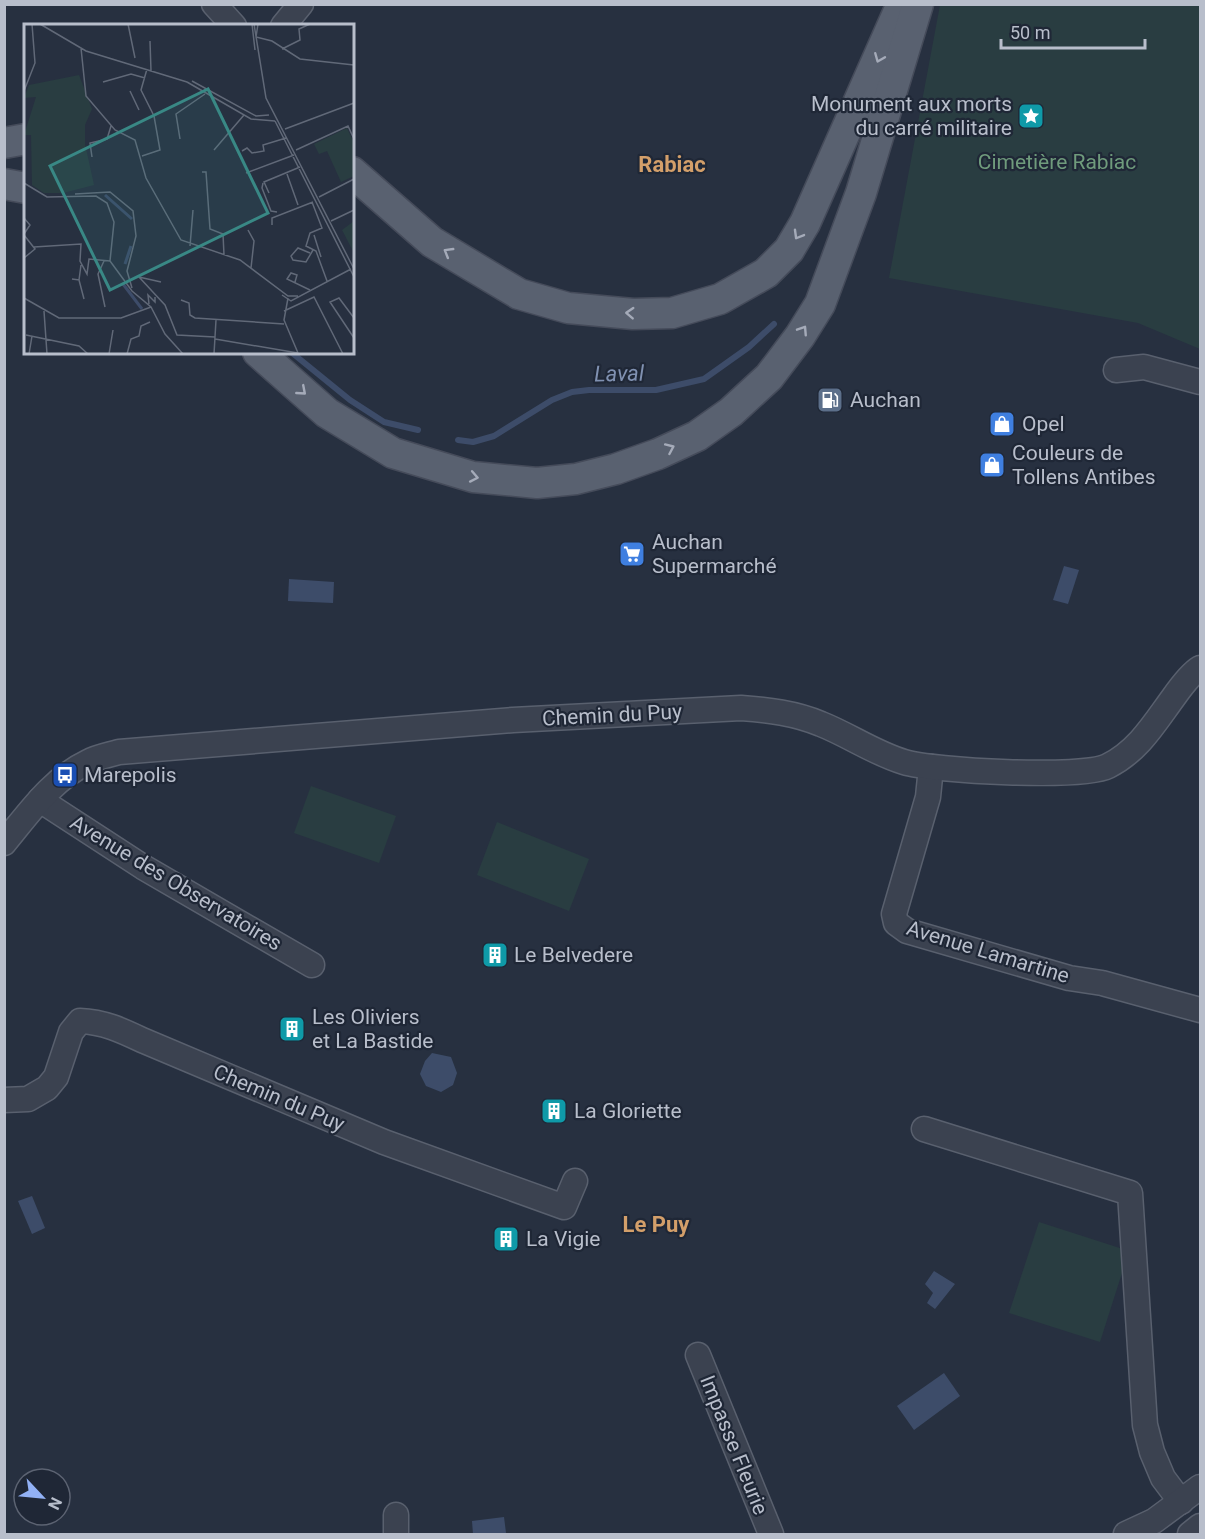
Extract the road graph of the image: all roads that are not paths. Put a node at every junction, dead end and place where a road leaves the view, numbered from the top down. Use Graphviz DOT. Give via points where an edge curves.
graph roads {
  1 [pos="214,4"];
  2 [pos="301,4"];
  3 [pos="902,4"];
  4 [pos="918,4"];
  5 [pos="232,24"];
  6 [pos="285,24"];
  7 [pos="24,139"];
  8 [pos="4,144"];
  9 [pos="354,174"];
  10 [pos="4,184"];
  11 [pos="24,188"];
  12 [pos="820,189"];
  13 [pos="861,193"];
  14 [pos="260,354"];
  15 [pos="1116,370"];
  16 [pos="1200,382"];
  17 [pos="1200,668"];
  18 [pos="931,767"];
  19 [pos="40,800"];
  20 [pos="4,843"];
  21 [pos="312,964"];
  22 [pos="1200,1010"];
  23 [pos="4,1100"];
  24 [pos="924,1129"];
  25 [pos="575,1180"];
  26 [pos="698,1355"];
  27 [pos="1200,1487"];
  28 [pos="1181,1502"];
  29 [pos="1200,1526"];
  30 [pos="771,1534"];
  31 [pos="1126,1534"];
  32 [pos="1190,1534"];
  1 -- 5 [label="street"];
  2 -- 6 [label="street"];
  3 -- 12 [label="main road, one-way"];
  4 -- 13 [label="main road"];
  7 -- 8 [label="main road"];
  12 -- 9 [label="main road, one-way" via="789,250 766,273 720,299 696,307 672,313 633,314 568,308 519,294 432,242"];
  10 -- 11 [label="main road"];
  12 -- 13 [label="main road" via="854,136 863,132 867,140"];
  14 -- 13 [label="main road, one-way" via="327,413 393,453 473,477 537,483 616,469 697,436 732,412 768,377 820,304"];
  15 -- 16 [label="street" via="1144,368"];
  17 -- 18 [label="street, Chemin du Puy" via="1133,750 1104,768 1054,773"];
  18 -- 19 [label="street, Chemin du Puy" via="883,755 804,718 741,708 513,720 119,752 89,761 65,775"];
  18 -- 22 [label="street, Avenue Lamartine" via="928,797 894,914 896,923 907,931 1069,978"];
  19 -- 20 [label="street, Chemin du Puy"];
  19 -- 21 [label="street, Avenue des Observatoires" via="144,867"];
  23 -- 25 [label="street, Chemin du Puy" via="28,1099 47,1088 56,1077 71,1032 80,1021 96,1022 116,1027 384,1142 564,1207"];
  24 -- 28 [label="street" via="1130,1193 1145,1425 1162,1478"];
  26 -- 30 [label="street, Impasse Fleurie"];
  27 -- 28 [label="street"];
  28 -- 31 [label="street"];
  29 -- 32 [label="street"];
}
